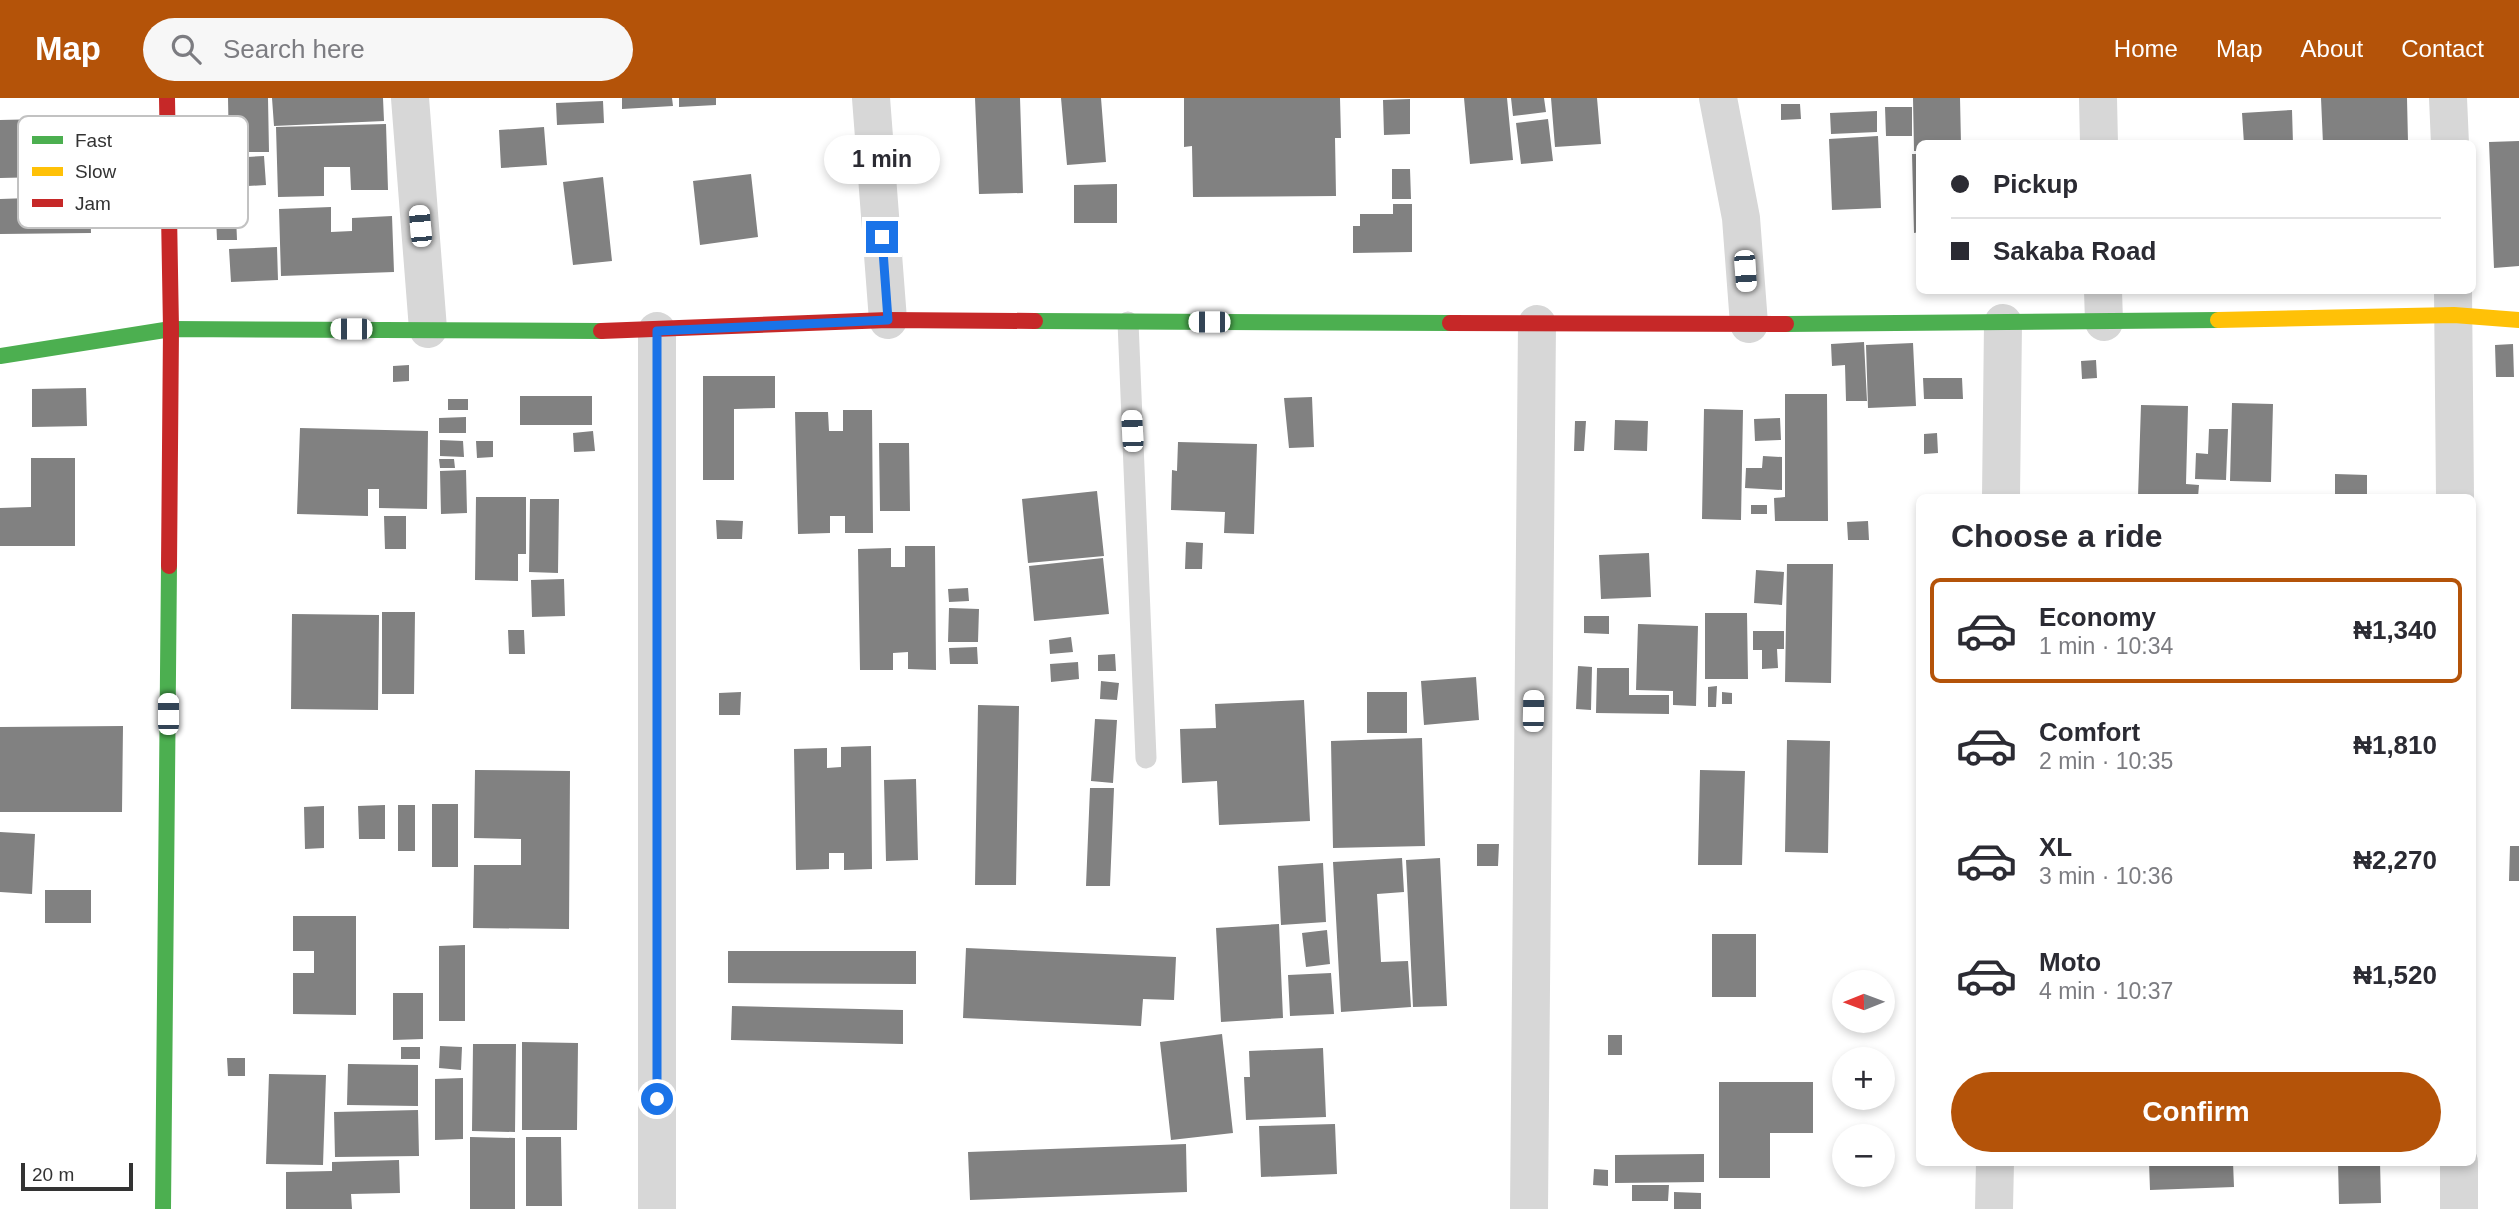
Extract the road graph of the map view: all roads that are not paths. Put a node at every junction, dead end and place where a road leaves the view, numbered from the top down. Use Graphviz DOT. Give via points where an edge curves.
graph roads {
  1 [pos="167,98"];
  2 [pos="410,98"];
  3 [pos="870,98"];
  4 [pos="1718,98"];
  5 [pos="2098,98"];
  6 [pos="2448,98"];
  7 [pos="167,116"];
  8 [pos="2099,140"];
  9 [pos="2449,140"];
  10 [pos="169,228"];
  11 [pos="2453,303"];
  12 [pos="2103,307"];
  13 [pos="888,320"];
  14 [pos="2519,320"];
  15 [pos="1128,322"];
  16 [pos="2003,323"];
  17 [pos="1537,324"];
  18 [pos="1749,324"];
  19 [pos="428,328"];
  20 [pos="171,329"];
  21 [pos="657,331"];
  22 [pos="0,356"];
  23 [pos="2001,494"];
  24 [pos="2455,494"];
  25 [pos="1146,758"];
  26 [pos="1995,1166"];
  27 [pos="2459,1166"];
  28 [pos="163,1209"];
  29 [pos="657,1209"];
  30 [pos="1529,1209"];
  31 [pos="1994,1209"];
  32 [pos="2459,1209"];
  1 -- 7 [label="street"];
  2 -- 19 [label="street"];
  3 -- 13 [label="street"];
  4 -- 18 [label="street" via="1741,218"];
  5 -- 8 [label="street"];
  6 -- 9 [label="street"];
  10 -- 20 [label="street"];
  11 -- 12 [label="street"];
  11 -- 14 [label="street"];
  11 -- 24 [label="street"];
  12 -- 16 [label="street"];
  13 -- 15 [label="street"];
  13 -- 21 [label="street"];
  15 -- 17 [label="street"];
  15 -- 25 [label="lane"];
  16 -- 18 [label="street"];
  16 -- 23 [label="street"];
  17 -- 18 [label="street"];
  17 -- 30 [label="street"];
  19 -- 20 [label="street"];
  19 -- 21 [label="street"];
  20 -- 22 [label="street"];
  20 -- 28 [label="street"];
  21 -- 29 [label="street"];
  26 -- 31 [label="street"];
  27 -- 32 [label="street"];
}
